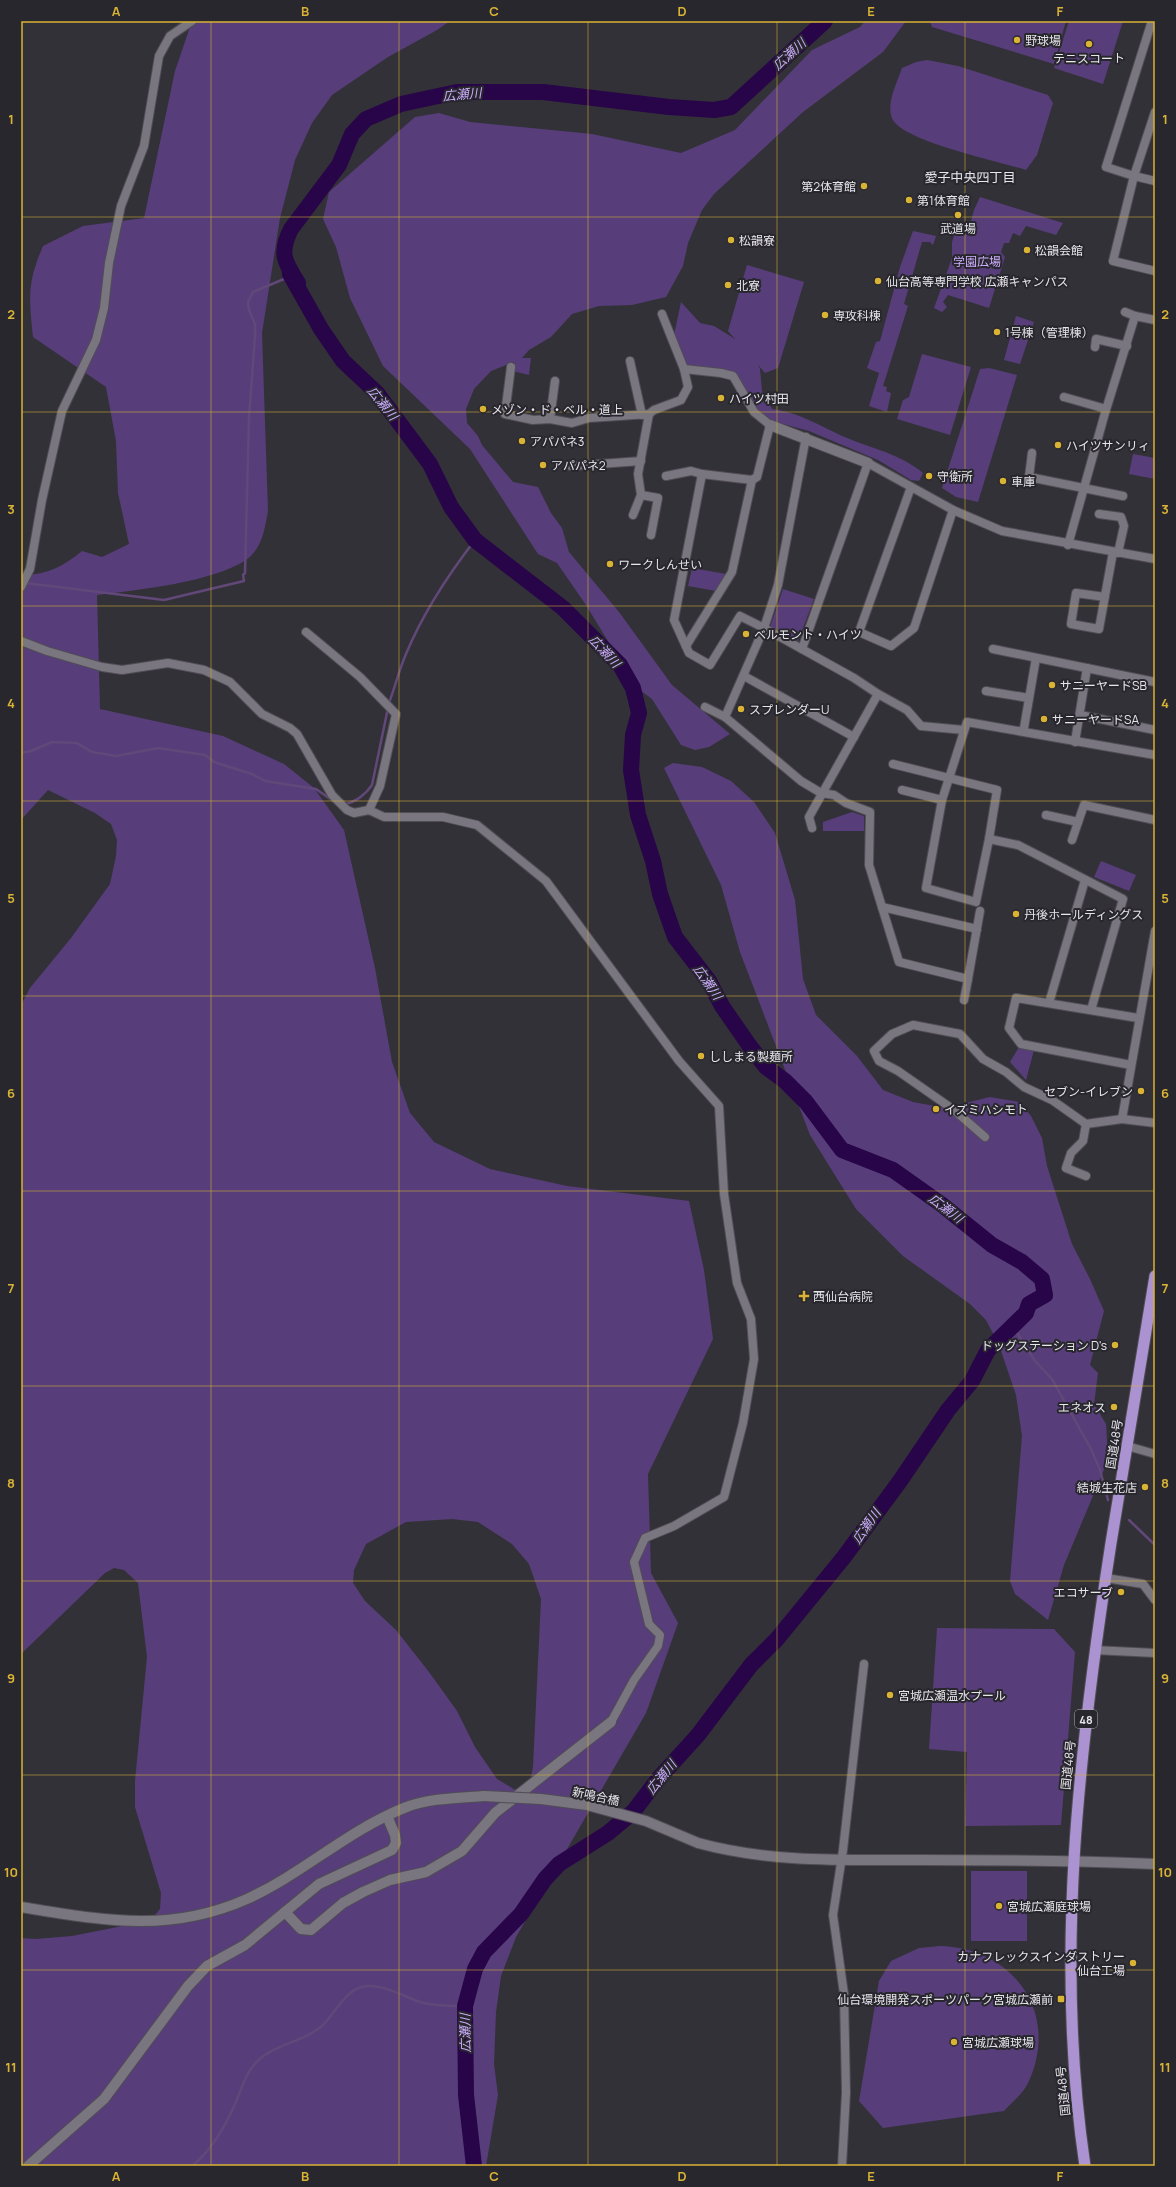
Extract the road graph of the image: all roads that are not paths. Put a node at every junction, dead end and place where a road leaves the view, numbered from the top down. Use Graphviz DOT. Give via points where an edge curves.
graph roads {
  1 [pos="192,21"];
  2 [pos="1155,25"];
  3 [pos="1155,112"];
  4 [pos="1134,176"];
  5 [pos="1155,181"];
  6 [pos="1155,271"];
  7 [pos="1125,312"];
  8 [pos="662,314"];
  9 [pos="1136,316"];
  10 [pos="1155,320"];
  11 [pos="1127,346"];
  12 [pos="1095,347"];
  13 [pos="630,361"];
  14 [pos="511,367"];
  15 [pos="684,369"];
  16 [pos="555,382"];
  17 [pos="1064,397"];
  18 [pos="1106,409"];
  19 [pos="646,415"];
  20 [pos="550,419"];
  21 [pos="770,424"];
  22 [pos="806,437"];
  23 [pos="1032,453"];
  24 [pos="640,461"];
  25 [pos="868,463"];
  26 [pos="571,466"];
  27 [pos="702,474"];
  28 [pos="666,476"];
  29 [pos="752,480"];
  30 [pos="910,487"];
  31 [pos="1084,489"];
  32 [pos="641,495"];
  33 [pos="1123,496"];
  34 [pos="953,510"];
  35 [pos="1099,514"];
  36 [pos="633,515"];
  37 [pos="651,535"];
  38 [pos="1068,545"];
  39 [pos="1116,553"];
  40 [pos="1155,559"];
  41 [pos="21,586"];
  42 [pos="1105,597"];
  43 [pos="764,628"];
  44 [pos="306,632"];
  45 [pos="21,641"];
  46 [pos="686,646"];
  47 [pos="993,649"];
  48 [pos="802,650"];
  49 [pos="1036,658"];
  50 [pos="1087,668"];
  51 [pos="744,676"];
  52 [pos="1155,682"];
  53 [pos="986,691"];
  54 [pos="878,694"];
  55 [pos="1029,698"];
  56 [pos="705,707"];
  57 [pos="1080,715"];
  58 [pos="725,717"];
  59 [pos="1024,728"];
  60 [pos="964,730"];
  61 [pos="1155,730"];
  62 [pos="854,738"];
  63 [pos="1074,742"];
  64 [pos="1155,756"];
  65 [pos="892,764"];
  66 [pos="950,779"];
  67 [pos="902,790"];
  68 [pos="821,792"];
  69 [pos="942,800"];
  70 [pos="369,810"];
  71 [pos="1046,815"];
  72 [pos="1155,820"];
  73 [pos="1078,822"];
  74 [pos="812,828"];
  75 [pos="989,839"];
  76 [pos="1072,840"];
  77 [pos="1085,880"];
  78 [pos="882,907"];
  79 [pos="980,910"];
  80 [pos="977,929"];
  81 [pos="1155,931"];
  82 [pos="968,980"];
  83 [pos="964,1000"];
  84 [pos="1049,1003"];
  85 [pos="1091,1010"];
  86 [pos="1138,1018"];
  87 [pos="1130,1065"];
  88 [pos="1122,1119"];
  89 [pos="1155,1123"];
  90 [pos="1086,1124"];
  91 [pos="985,1137"];
  92 [pos="1086,1176"];
  93 [pos="1155,1276"];
  94 [pos="1127,1446"];
  95 [pos="1155,1454"];
  96 [pos="1106,1578"];
  97 [pos="1155,1600"];
  98 [pos="1094,1650"];
  99 [pos="1155,1653"];
  100 [pos="864,1664"];
  101 [pos="611,1722"];
  102 [pos="387,1816"];
  103 [pos="841,1861"];
  104 [pos="1073,1861"];
  105 [pos="1155,1864"];
  106 [pos="21,1907"];
  107 [pos="285,1912"];
  108 [pos="28,2166"];
  109 [pos="842,2166"];
  110 [pos="1085,2166"];
  1 -- 41 [label="street" via="170,36 159,56 144,146 121,206 96,340 62,411 30,569"];
  2 -- 4 [label="street" via="1151,24 1106,167"];
  3 -- 4 [label="street"];
  4 -- 5 [label="street"];
  4 -- 6 [label="street" via="1113,261"];
  7 -- 9 [label="street"];
  8 -- 15 [label="street"];
  9 -- 10 [label="street"];
  9 -- 11 [label="street"];
  11 -- 12 [label="street" via="1096,339"];
  11 -- 18 [label="street"];
  13 -- 19 [label="street"];
  14 -- 20 [label="street" via="505,414 533,420"];
  15 -- 19 [label="street" via="688,387 681,400"];
  15 -- 21 [label="street" via="734,376 754,412"];
  16 -- 20 [label="street"];
  17 -- 18 [label="street"];
  18 -- 31 [label="street"];
  19 -- 20 [label="street" via="589,418 572,423"];
  19 -- 24 [label="street"];
  21 -- 22 [label="street"];
  21 -- 29 [label="street" via="757,477"];
  22 -- 25 [label="street"];
  22 -- 43 [label="street" via="778,585"];
  23 -- 31 [label="street" via="1029,477"];
  24 -- 26 [label="street"];
  24 -- 32 [label="street" via="638,474"];
  25 -- 30 [label="street"];
  25 -- 48 [label="street"];
  27 -- 28 [label="street" via="691,471"];
  27 -- 29 [label="street"];
  27 -- 46 [label="street" via="674,620"];
  29 -- 46 [label="street" via="732,572"];
  30 -- 34 [label="street"];
  30 -- 34 [label="street" via="859,632 891,646 914,628"];
  31 -- 33 [label="street"];
  31 -- 38 [label="street"];
  32 -- 36 [label="street"];
  32 -- 37 [label="street" via="658,498"];
  34 -- 38 [label="street" via="1002,531 1027,534"];
  35 -- 39 [label="street" via="1121,517 1124,526"];
  38 -- 39 [label="street"];
  39 -- 40 [label="street"];
  39 -- 42 [label="street"];
  42 -- 42 [label="street" via="1099,629 1071,624 1076,593"];
  43 -- 46 [label="street" via="740,616 710,664 689,653"];
  43 -- 48 [label="street"];
  43 -- 51 [label="street"];
  44 -- 70 [label="street" via="360,677 396,714 380,786"];
  45 -- 70 [label="street" via="102,667 122,670 175,664 204,670 221,677 230,682 262,714 297,734 325,783 342,806 354,813"];
  47 -- 49 [label="street"];
  48 -- 54 [label="street"];
  49 -- 50 [label="street"];
  49 -- 55 [label="street"];
  50 -- 52 [label="street"];
  50 -- 57 [label="street"];
  51 -- 58 [label="street"];
  51 -- 62 [label="street"];
  53 -- 55 [label="street"];
  54 -- 60 [label="street" via="906,710 921,726"];
  54 -- 62 [label="street"];
  55 -- 59 [label="street"];
  56 -- 58 [label="street"];
  57 -- 61 [label="street"];
  57 -- 63 [label="street"];
  58 -- 68 [label="street" via="787,771"];
  60 -- 63 [label="street" via="967,722"];
  60 -- 66 [label="street"];
  62 -- 68 [label="street"];
  63 -- 64 [label="street"];
  65 -- 66 [label="street"];
  66 -- 69 [label="street"];
  66 -- 75 [label="street" via="997,790"];
  67 -- 69 [label="street"];
  68 -- 74 [label="street" via="809,817"];
  68 -- 78 [label="street" via="834,795 846,803 870,812 869,866"];
  69 -- 75 [label="street" via="926,888 976,902"];
  70 -- 101 [label="street" via="384,817 444,817 477,825 546,881 679,1061 719,1106 724,1194 737,1283 750,1319 753,1353 743,1423 724,1497 674,1526 644,1538 634,1562 650,1624 660,1635 658,1646 634,1680"];
  71 -- 73 [label="street"];
  72 -- 73 [label="street" via="1084,805"];
  73 -- 76 [label="street"];
  75 -- 77 [label="street" via="1018,845"];
  77 -- 84 [label="street"];
  77 -- 85 [label="street" via="1123,899"];
  78 -- 80 [label="street"];
  78 -- 82 [label="street" via="898,962"];
  79 -- 80 [label="street"];
  80 -- 82 [label="street"];
  81 -- 86 [label="street"];
  82 -- 83 [label="street"];
  84 -- 85 [label="street"];
  84 -- 87 [label="street" via="1016,998 1009,1028 1021,1044"];
  85 -- 86 [label="street"];
  86 -- 87 [label="street"];
  87 -- 88 [label="street"];
  88 -- 89 [label="street"];
  88 -- 90 [label="street"];
  90 -- 91 [label="street" via="1052,1100 1024,1087 1006,1072 983,1060 960,1034 913,1024 892,1034 874,1052 879,1061 898,1071 954,1110"];
  90 -- 92 [label="street" via="1083,1141 1071,1153 1066,1168"];
  93 -- 94 [label="highway, 国道48号 / 48"];
  94 -- 95 [label="street"];
  94 -- 96 [label="highway, 国道48号 / 48"];
  96 -- 97 [label="street" via="1143,1584"];
  96 -- 98 [label="highway, 国道48号 / 48"];
  98 -- 99 [label="street"];
  98 -- 104 [label="highway, 国道48号 / 48" via="1080,1761"];
  100 -- 103 [label="street"];
  101 -- 107 [label="street" via="495,1813 462,1851 426,1872 390,1880 362,1892 311,1930 301,1929"];
  102 -- 103 [label="street, 新鳴合橋, bridge" via="420,1804 484,1796 541,1799 587,1805 646,1821 698,1843 749,1855"];
  102 -- 106 [label="street, 新鳴合橋" via="356,1832 274,1885 246,1899 190,1917 162,1922 132,1922 102,1920"];
  102 -- 107 [label="street" via="395,1835 396,1843 392,1850 319,1884"];
  103 -- 104 [label="street, 新鳴合橋"];
  103 -- 109 [label="street" via="833,1916 844,1994 846,2092"];
  104 -- 105 [label="street, 新鳴合橋"];
  104 -- 110 [label="highway, 国道48号 / 48" via="1071,2012 1073,2059"];
  107 -- 108 [label="street" via="245,1945 207,1966 188,1986 104,2099"];
}
